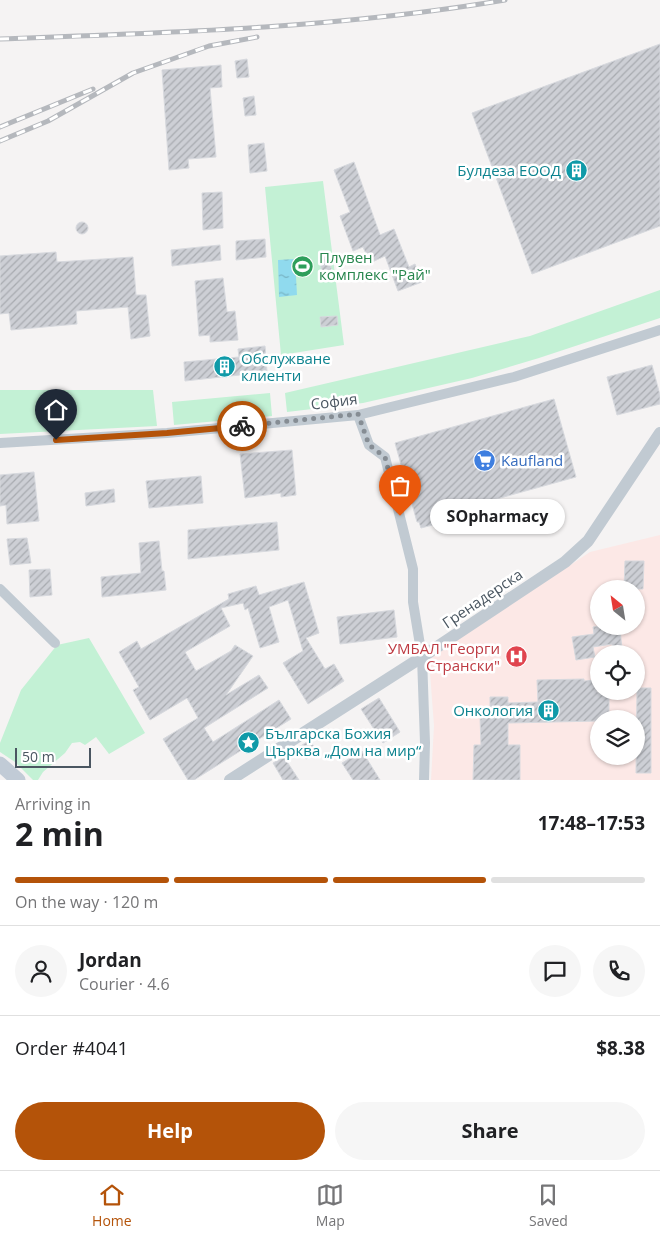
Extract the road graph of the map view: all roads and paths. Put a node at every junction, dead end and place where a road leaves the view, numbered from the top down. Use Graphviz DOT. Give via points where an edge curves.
graph roads {
  1 [pos="660,330"];
  2 [pos="358,414"];
  3 [pos="660,433"];
  4 [pos="0,443"];
  5 [pos="0,589"];
  6 [pos="55,643"];
  7 [pos="422,657"];
  8 [pos="0,764"];
  9 [pos="18,780"];
  10 [pos="230,780"];
  11 [pos="424,780"];
  1 -- 2 [label="street, София" via="514,377"];
  2 -- 4 [label="street, София" via="167,433"];
  2 -- 7 [label="street" via="369,445 385,457 413,569 413,602"];
  3 -- 7 [label="street, Гренадерска" via="579,551"];
  5 -- 6 [label="street"];
  7 -- 10 [label="street, Гренадерска"];
  7 -- 11 [label="street"];
  8 -- 9 [label="main road"];
}
